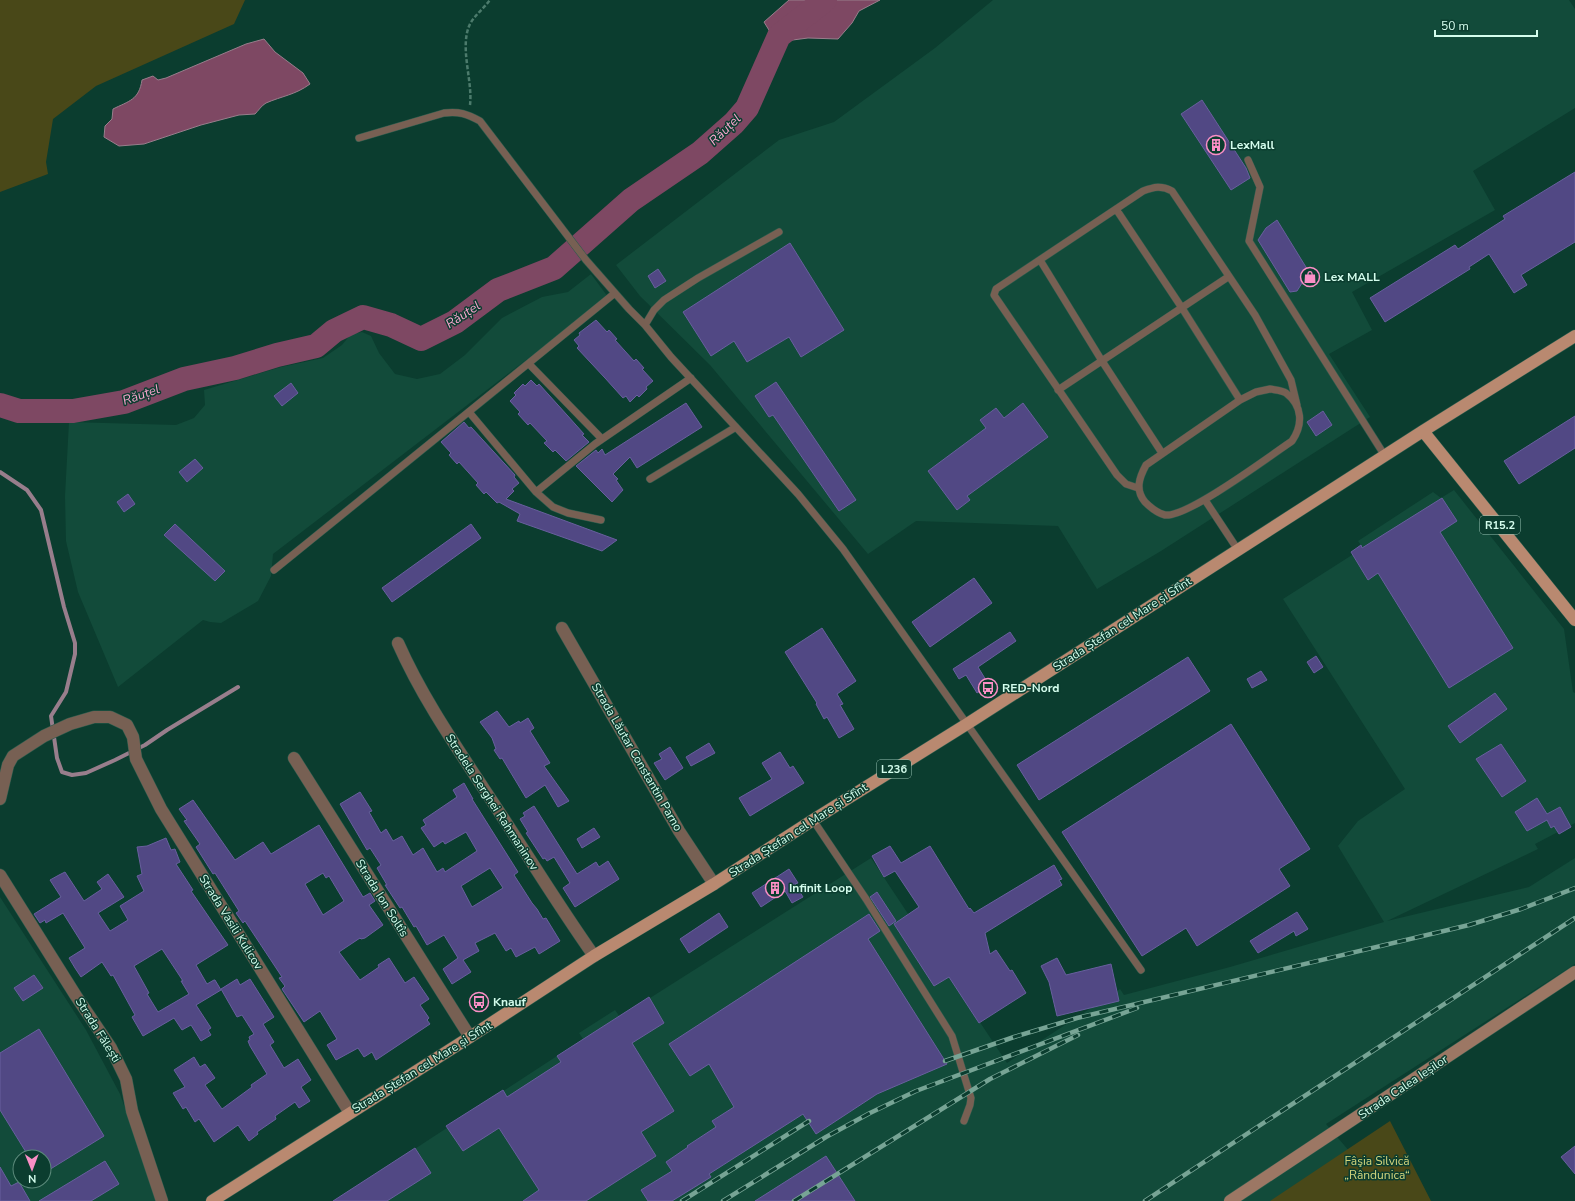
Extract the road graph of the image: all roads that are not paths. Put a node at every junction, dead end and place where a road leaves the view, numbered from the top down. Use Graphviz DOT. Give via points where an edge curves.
graph roads {
  1 [pos="359,138"];
  2 [pos="1248,160"];
  3 [pos="1116,209"];
  4 [pos="779,232"];
  5 [pos="1040,260"];
  6 [pos="1228,277"];
  7 [pos="615,293"];
  8 [pos="1182,308"];
  9 [pos="645,325"];
  10 [pos="1575,336"];
  11 [pos="1102,361"];
  12 [pos="529,364"];
  13 [pos="691,378"];
  14 [pos="1058,390"];
  15 [pos="1240,400"];
  16 [pos="1297,405"];
  17 [pos="469,412"];
  18 [pos="736,427"];
  19 [pos="1423,431"];
  20 [pos="602,439"];
  21 [pos="1162,453"];
  22 [pos="1385,456"];
  23 [pos="650,479"];
  24 [pos="1138,488"];
  25 [pos="536,492"];
  26 [pos="1205,500"];
  27 [pos="601,520"];
  28 [pos="1238,550"];
  29 [pos="274,570"];
  30 [pos="1575,620"];
  31 [pos="562,628"];
  32 [pos="398,643"];
  33 [pos="967,724"];
  34 [pos="294,758"];
  35 [pos="0,799"];
  36 [pos="813,820"];
  37 [pos="0,875"];
  38 [pos="714,884"];
  39 [pos="594,956"];
  40 [pos="1141,970"];
  41 [pos="1575,972"];
  42 [pos="470,1037"];
  43 [pos="350,1112"];
  44 [pos="964,1121"];
  45 [pos="162,1201"];
  46 [pos="212,1201"];
  47 [pos="1230,1201"];
  1 -- 7 [label="lane" via="444,112 457,111 469,114 480,121 586,260"];
  2 -- 22 [label="lane" via="1260,187 1249,241"];
  3 -- 5 [label="lane"];
  3 -- 6 [label="lane" via="1157,186 1172,191"];
  3 -- 8 [label="lane"];
  4 -- 9 [label="lane" via="664,300"];
  5 -- 11 [label="lane"];
  5 -- 14 [label="lane" via="996,289 994,295"];
  6 -- 8 [label="lane"];
  6 -- 16 [label="lane" via="1255,315 1291,380"];
  7 -- 9 [label="lane"];
  7 -- 12 [label="lane"];
  8 -- 11 [label="lane"];
  8 -- 15 [label="lane"];
  9 -- 13 [label="lane"];
  10 -- 19 [label="main road, Strada Ștefan cel Mare și Sfînt / L236"];
  11 -- 14 [label="lane"];
  11 -- 21 [label="lane"];
  12 -- 17 [label="lane"];
  12 -- 20 [label="lane"];
  13 -- 18 [label="lane"];
  13 -- 20 [label="lane"];
  14 -- 24 [label="lane" via="1117,475 1126,484"];
  15 -- 16 [label="lane" via="1256,392 1270,389 1285,392"];
  15 -- 21 [label="lane"];
  16 -- 26 [label="lane" via="1299,428 1292,441"];
  17 -- 25 [label="lane"];
  17 -- 29 [label="lane"];
  18 -- 23 [label="lane"];
  18 -- 33 [label="lane" via="798,494 843,549"];
  19 -- 22 [label="main road, Strada Ștefan cel Mare și Sfînt / L236"];
  19 -- 30 [label="main road, R15.2"];
  20 -- 25 [label="lane"];
  21 -- 24 [label="lane" via="1146,465 1140,476"];
  22 -- 28 [label="main road, Strada Ștefan cel Mare și Sfînt / L236"];
  24 -- 26 [label="lane" via="1141,497 1150,508 1165,514 1177,514"];
  25 -- 27 [label="lane" via="553,507"];
  26 -- 28 [label="lane"];
  28 -- 33 [label="main road, Strada Ștefan cel Mare și Sfînt / L236"];
  31 -- 38 [label="street, Strada Lăutar Constantin Parno" via="679,831"];
  32 -- 39 [label="street, Stradela Serghei Rahmaninov" via="416,682 456,747"];
  33 -- 36 [label="main road, Strada Ștefan cel Mare și Sfînt / L236"];
  33 -- 40 [label="lane"];
  34 -- 42 [label="street, Strada Ion Soltîs"];
  35 -- 43 [label="street, Strada Vasili Kulicov" via="8,765 13,756 44,736 94,717 110,717 127,725 133,737 136,759 161,809"];
  36 -- 38 [label="main road, Strada Ștefan cel Mare și Sfînt / L236"];
  36 -- 44 [label="lane" via="952,1036 971,1098"];
  37 -- 45 [label="street, Strada Fălești" via="111,1048 126,1079 132,1111"];
  38 -- 39 [label="main road, Strada Ștefan cel Mare și Sfînt / L236"];
  39 -- 42 [label="main road, Strada Ștefan cel Mare și Sfînt / L236"];
  41 -- 47 [label="street, Strada Calea Ieșilor"];
  42 -- 43 [label="main road, Strada Ștefan cel Mare și Sfînt / L236"];
  43 -- 46 [label="main road, Strada Ștefan cel Mare și Sfînt / L236"];
}
